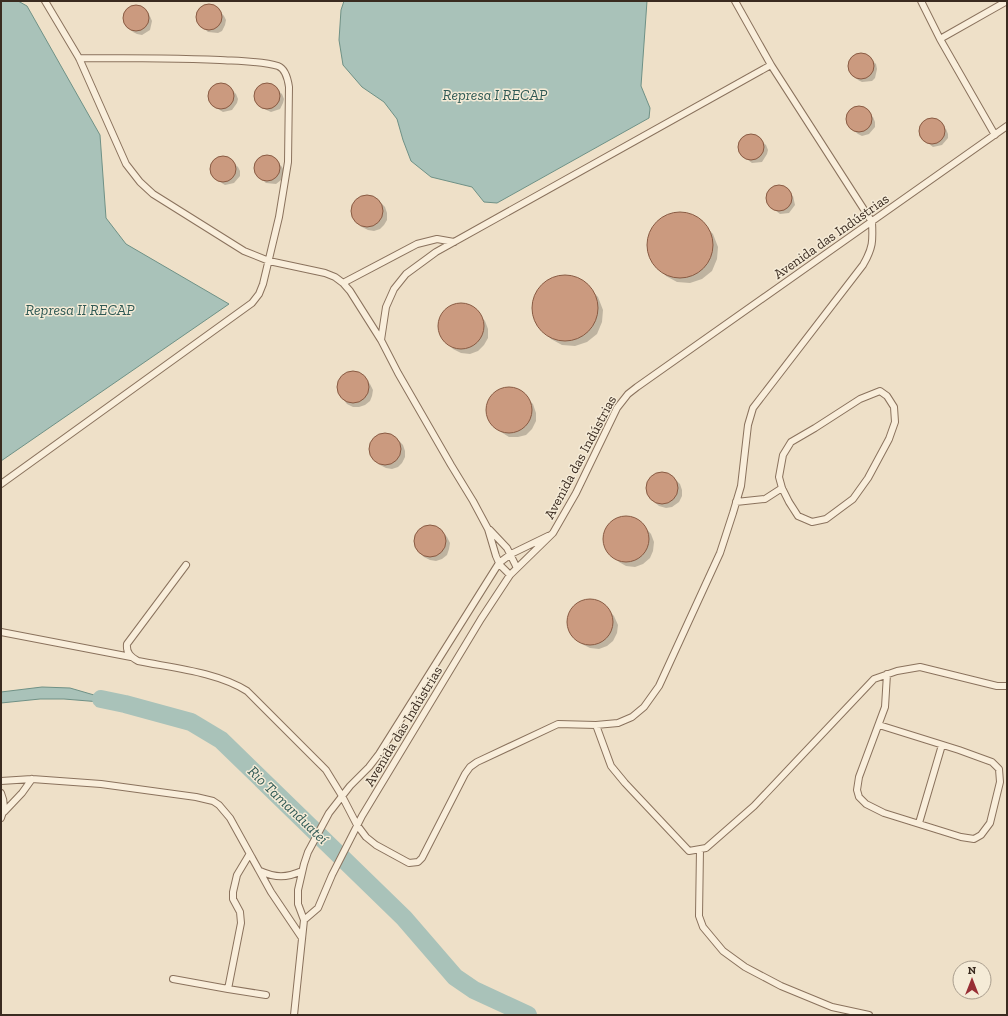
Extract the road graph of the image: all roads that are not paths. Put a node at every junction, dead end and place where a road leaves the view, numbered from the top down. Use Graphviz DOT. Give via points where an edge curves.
graph roads {
  1 [pos="45,1"];
  2 [pos="735,1"];
  3 [pos="921,1"];
  4 [pos="1007,1"];
  5 [pos="940,39"];
  6 [pos="79,58"];
  7 [pos="771,65"];
  8 [pos="1007,126"];
  9 [pos="995,135"];
  10 [pos="872,222"];
  11 [pos="454,242"];
  12 [pos="269,261"];
  13 [pos="343,283"];
  14 [pos="381,340"];
  15 [pos="1,484"];
  16 [pos="782,488"];
  17 [pos="736,502"];
  18 [pos="488,529"];
  19 [pos="553,533"];
  20 [pos="511,554"];
  21 [pos="499,563"];
  22 [pos="186,565"];
  23 [pos="517,568"];
  24 [pos="510,575"];
  25 [pos="1,632"];
  26 [pos="131,656"];
  27 [pos="887,674"];
  28 [pos="1007,686"];
  29 [pos="596,725"];
  30 [pos="879,725"];
  31 [pos="942,745"];
  32 [pos="32,779"];
  33 [pos="1,781"];
  34 [pos="1,793"];
  35 [pos="342,796"];
  36 [pos="4,812"];
  37 [pos="1,818"];
  38 [pos="919,823"];
  39 [pos="357,825"];
  40 [pos="700,849"];
  41 [pos="249,855"];
  42 [pos="302,870"];
  43 [pos="260,871"];
  44 [pos="304,920"];
  45 [pos="302,938"];
  46 [pos="173,979"];
  47 [pos="228,989"];
  48 [pos="266,995"];
  49 [pos="294,1015"];
  50 [pos="869,1015"];
  1 -- 6 [label="lane"];
  2 -- 7 [label="lane"];
  3 -- 5 [label="lane"];
  4 -- 5 [label="lane"];
  5 -- 9 [label="lane"];
  6 -- 12 [label="lane" via="126,164 140,182 153,194 244,251"];
  6 -- 12 [label="lane" via="253,62 279,67 284,71 289,87 288,162"];
  7 -- 10 [label="lane"];
  7 -- 11 [label="lane"];
  8 -- 9 [label="lane, Avenida das Indústrias"];
  9 -- 10 [label="lane, Avenida das Indústrias"];
  10 -- 17 [label="lane" via="873,244 869,256 753,408 748,425 741,486"];
  10 -- 19 [label="lane, Avenida das Indústrias" via="628,394 617,408 576,493"];
  11 -- 13 [label="lane" via="437,239 417,244"];
  11 -- 14 [label="lane" via="406,274 394,289 386,306"];
  12 -- 13 [label="lane" via="325,273"];
  12 -- 15 [label="lane" via="259,294 252,303"];
  13 -- 14 [label="lane"];
  14 -- 18 [label="lane"];
  16 -- 16 [label="lane" via="779,477 783,455 791,442 860,399 880,392 887,396 894,407 895,422 868,478 853,499 826,519 812,522 798,516"];
  16 -- 17 [label="lane" via="765,499"];
  17 -- 29 [label="lane" via="720,553 659,686 632,717 618,723"];
  18 -- 20 [label="lane"];
  18 -- 21 [label="lane"];
  19 -- 20 [label="lane"];
  19 -- 23 [label="lane, Avenida das Indústrias"];
  20 -- 21 [label="lane"];
  20 -- 23 [label="lane"];
  21 -- 24 [label="lane"];
  21 -- 35 [label="lane, Avenida das Indústrias" via="379,754"];
  22 -- 26 [label="lane" via="127,644"];
  23 -- 24 [label="lane, Avenida das Indústrias"];
  24 -- 39 [label="lane, Avenida das Indústrias"];
  25 -- 26 [label="lane"];
  26 -- 35 [label="lane" via="138,661 223,679 238,685 326,770"];
  27 -- 28 [label="lane" via="920,667 997,686"];
  27 -- 30 [label="lane" via="885,707"];
  27 -- 40 [label="lane" via="874,679 754,806 706,848"];
  29 -- 39 [label="lane" via="558,724 470,767 418,862 409,863 376,845"];
  29 -- 40 [label="lane" via="611,766 625,783 690,851"];
  30 -- 31 [label="lane"];
  30 -- 38 [label="lane" via="859,777 859,797 866,804 884,813"];
  31 -- 38 [label="lane"];
  31 -- 38 [label="lane" via="992,762 999,769 1000,782 990,823 981,835 974,839"];
  32 -- 33 [label="lane"];
  32 -- 36 [label="lane"];
  32 -- 41 [label="lane" via="102,784 208,800 219,804 230,818"];
  34 -- 36 [label="lane" via="5,803"];
  35 -- 39 [label="lane"];
  35 -- 42 [label="lane, Avenida das Indústrias" via="328,813 308,852"];
  36 -- 37 [label="lane"];
  39 -- 44 [label="lane, Avenida das Indústrias" via="318,908"];
  40 -- 50 [label="lane" via="699,916 704,927 723,951 745,967 781,986 832,1007"];
  41 -- 43 [label="lane"];
  41 -- 47 [label="lane" via="237,875 233,892 241,923"];
  42 -- 43 [label="lane" via="292,875 280,876"];
  42 -- 44 [label="lane, Avenida das Indústrias" via="298,904"];
  43 -- 45 [label="lane"];
  44 -- 45 [label="lane, Avenida das Indústrias"];
  45 -- 49 [label="lane, Avenida das Indústrias"];
  46 -- 47 [label="lane"];
  47 -- 48 [label="lane"];
}
